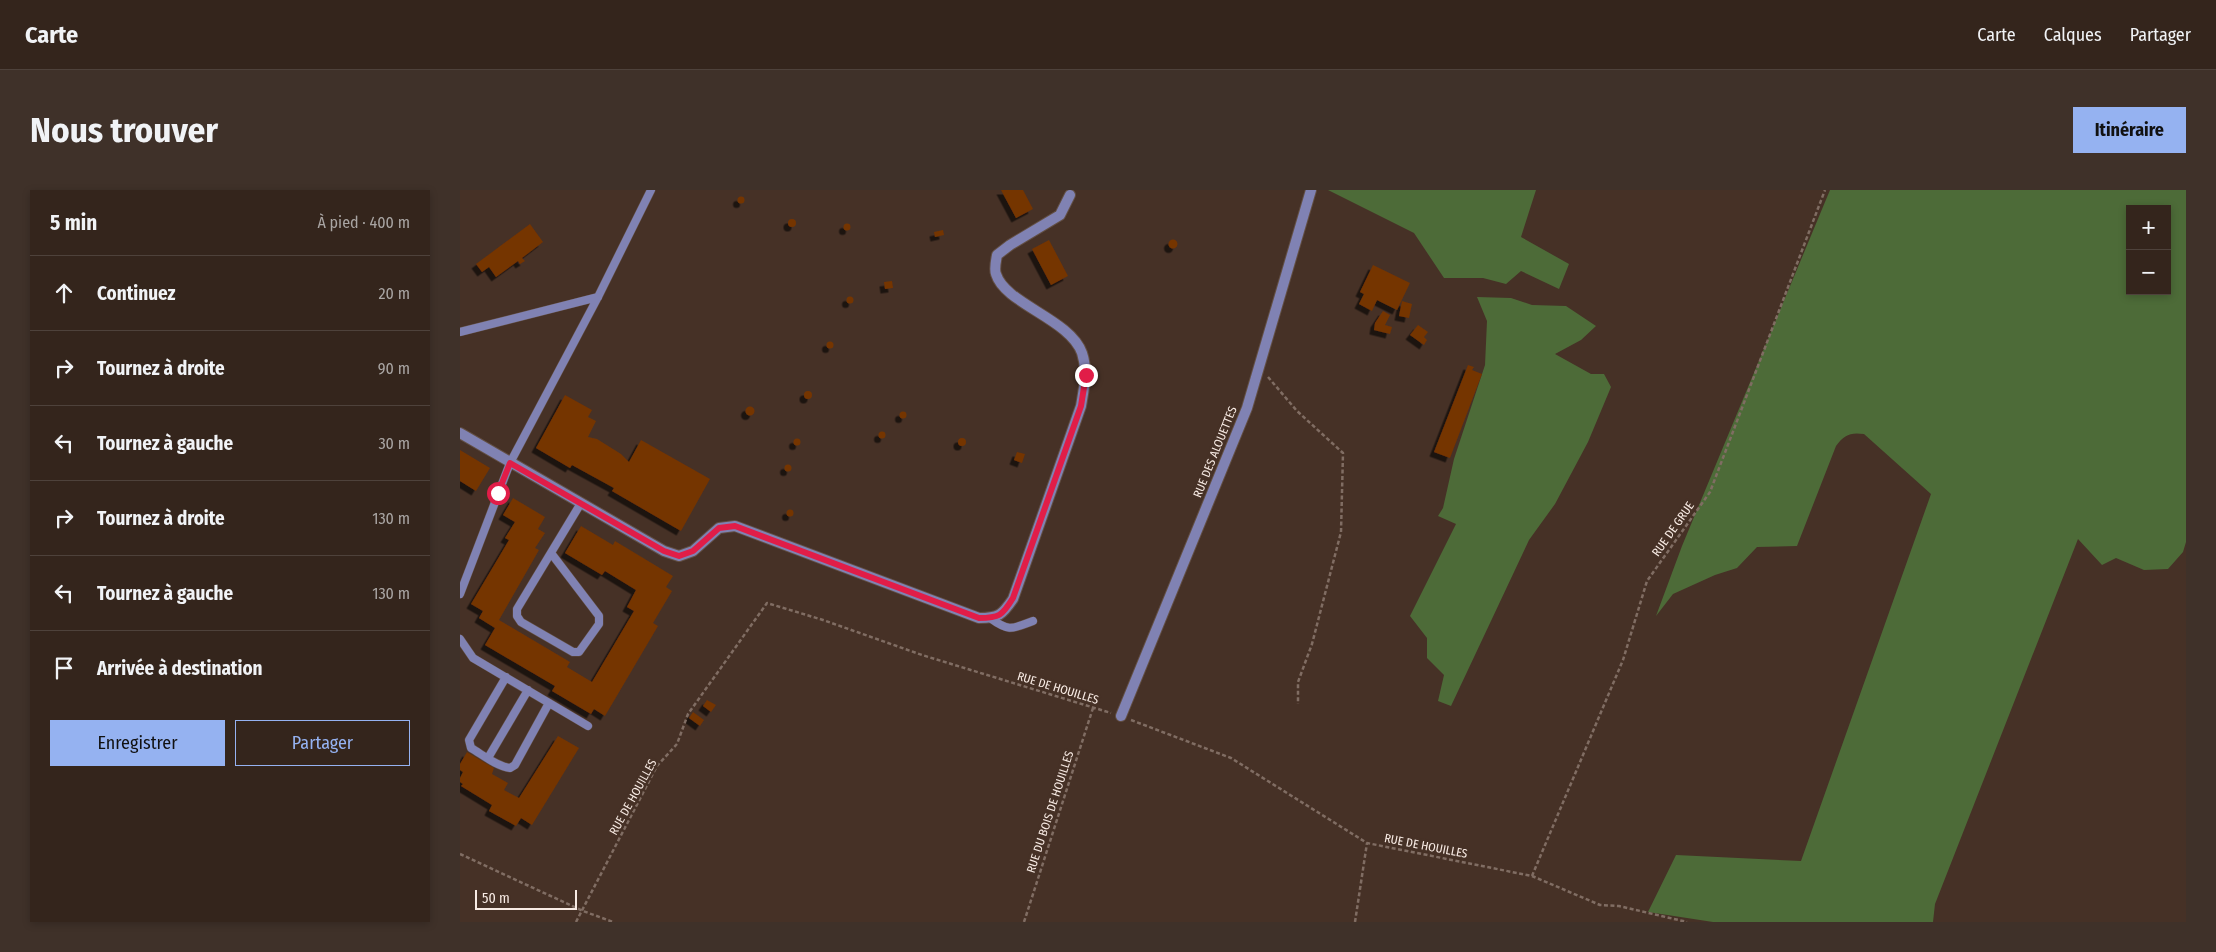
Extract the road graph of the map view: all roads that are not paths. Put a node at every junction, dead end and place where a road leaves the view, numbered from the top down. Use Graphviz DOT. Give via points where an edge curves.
graph roads {
  1 [pos="651,190"];
  2 [pos="1311,190"];
  3 [pos="1070,195"];
  4 [pos="598,297"];
  5 [pos="460,332"];
  6 [pos="460,434"];
  7 [pos="510,463"];
  8 [pos="581,503"];
  9 [pos="551,554"];
  10 [pos="460,594"];
  11 [pos="990,618"];
  12 [pos="1033,621"];
  13 [pos="460,639"];
  14 [pos="506,677"];
  15 [pos="528,690"];
  16 [pos="549,703"];
  17 [pos="1121,716"];
  18 [pos="588,726"];
  19 [pos="488,758"];
  1 -- 4 [label="lane"];
  2 -- 17 [label="street, RUE DES ALOUETTES" via="1247,408"];
  3 -- 11 [label="street" via="1060,215 997,255 995,272 1002,287 1067,332 1082,352 1086,375 1081,406 1013,598 1004,613"];
  4 -- 5 [label="lane"];
  4 -- 7 [label="lane"];
  6 -- 7 [label="street"];
  7 -- 8 [label="street"];
  7 -- 10 [label="lane"];
  8 -- 9 [label="lane"];
  8 -- 11 [label="street" via="664,551 679,556 693,551 719,528 735,526 979,618"];
  9 -- 9 [label="lane" via="517,609 517,616 520,622 573,652 579,652 599,624 599,616"];
  11 -- 12 [label="lane" via="1011,630"];
  13 -- 14 [label="lane" via="473,658"];
  14 -- 15 [label="lane"];
  14 -- 19 [label="lane" via="469,740 471,748"];
  15 -- 16 [label="lane"];
  15 -- 19 [label="lane"];
  16 -- 18 [label="lane"];
  16 -- 19 [label="lane" via="515,765 504,767"];
}
